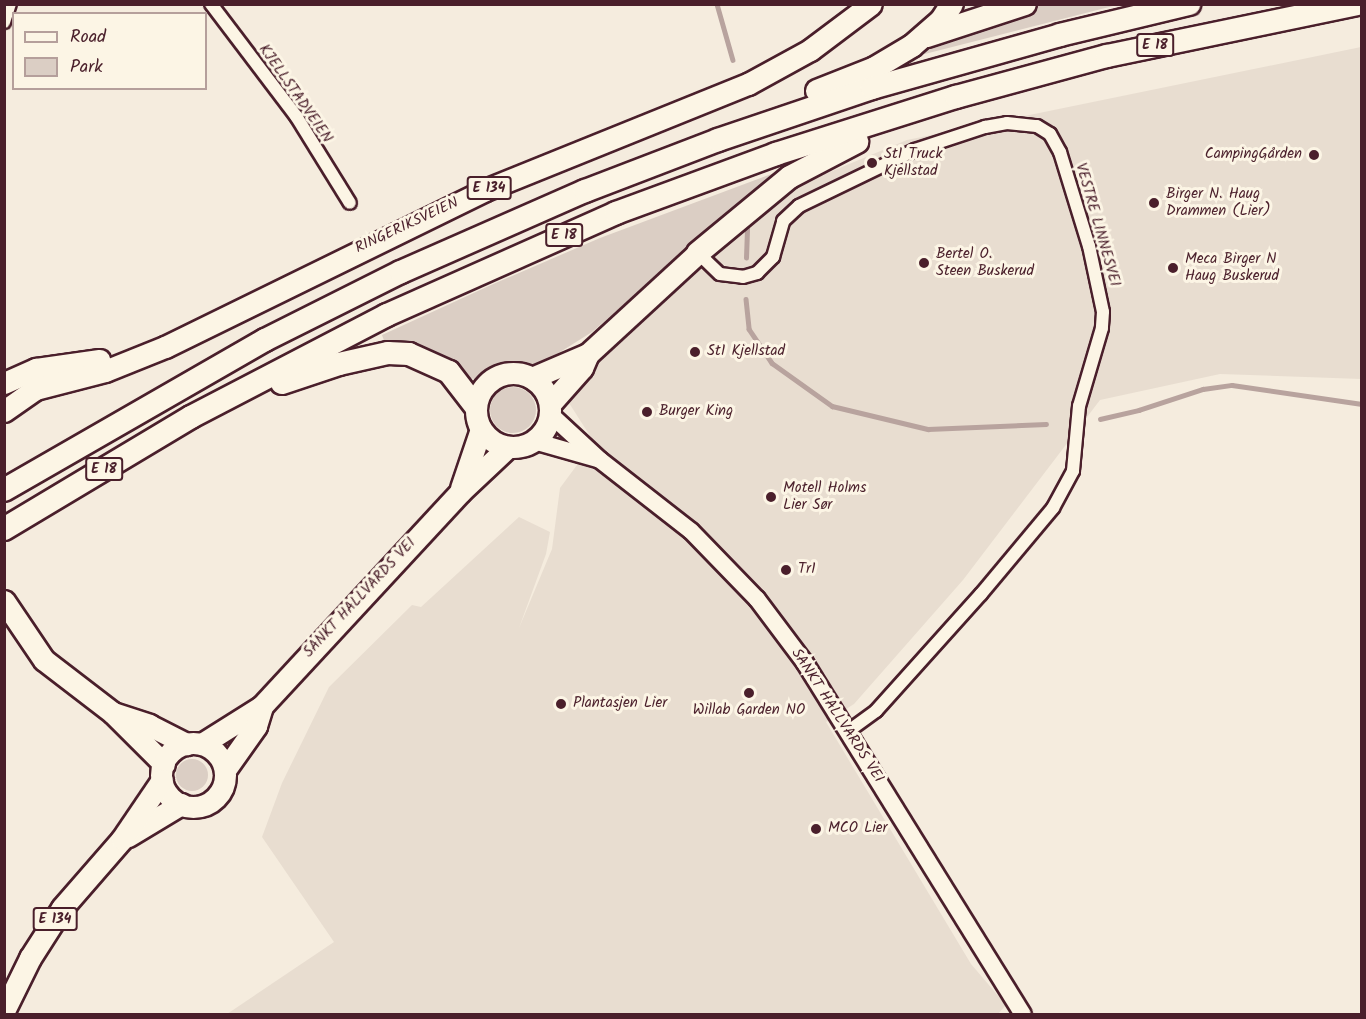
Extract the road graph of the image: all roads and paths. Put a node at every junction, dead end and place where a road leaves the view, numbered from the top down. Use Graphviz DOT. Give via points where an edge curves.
graph roads {
  1 [pos="10,4"];
  2 [pos="211,4"];
  3 [pos="871,4"];
  4 [pos="952,4"];
  5 [pos="1026,4"];
  6 [pos="1189,4"];
  7 [pos="1357,4"];
  8 [pos="854,11"];
  9 [pos="4,22"];
  10 [pos="925,37"];
  11 [pos="956,96"];
  12 [pos="718,140"];
  13 [pos="350,203"];
  14 [pos="698,253"];
  15 [pos="588,354"];
  16 [pos="127,360"];
  17 [pos="532,378"];
  18 [pos="4,383"];
  19 [pos="5,404"];
  20 [pos="476,407"];
  21 [pos="550,409"];
  22 [pos="191,417"];
  23 [pos="481,429"];
  24 [pos="534,441"];
  25 [pos="508,447"];
  26 [pos="600,460"];
  27 [pos="6,489"];
  28 [pos="460,492"];
  29 [pos="10,526"];
  30 [pos="4,601"];
  31 [pos="262,706"];
  32 [pos="113,713"];
  33 [pos="848,731"];
  34 [pos="194,744"];
  35 [pos="225,770"];
  36 [pos="163,772"];
  37 [pos="181,804"];
  38 [pos="122,839"];
  39 [pos="4,1011"];
  40 [pos="1023,1014"];
  1 -- 9 [label="street"];
  2 -- 13 [label="street, KJELLSTADVEIEN" via="296,116"];
  3 -- 8 [label="highway, RINGERIKSVEIEN / E 134"];
  4 -- 10 [label="highway, E 18"];
  5 -- 10 [label="highway, E 18"];
  6 -- 12 [label="highway, E 18" via="983,56"];
  7 -- 11 [label="highway, E 18" via="1160,44"];
  8 -- 16 [label="highway, RINGERIKSVEIEN / E 134" via="810,50 748,84 484,190 165,347"];
  10 -- 12 [label="highway, E 18" via="875,68 761,110"];
  11 -- 14 [label="highway, E 18" via="924,120 857,142 805,166 753,204"];
  11 -- 22 [label="highway, E 18" via="699,182 516,255 387,315"];
  12 -- 27 [label="highway, E 18" via="585,191 401,272 244,351"];
  14 -- 15 [label="highway, E 18"];
  14 -- 33 [label="street, VESTRE LINNESVEI" via="720,274 743,277 757,273 769,263 787,215 820,194 915,150 985,127 1007,123 1037,126 1050,134 1060,152 1095,267 1103,312 1079,406 1073,471 1036,530 892,694"];
  15 -- 17 [label="highway, E 18"];
  15 -- 21 [label="highway, E 18" via="582,368"];
  16 -- 18 [label="highway, RINGERIKSVEIEN / E 134" via="36,369"];
  16 -- 19 [label="highway, RINGERIKSVEIEN / E 134" via="105,371 35,389"];
  17 -- 20 [label="highway, E 18" via="508,374 492,380 481,391"];
  17 -- 21 [label="highway" via="544,389"];
  20 -- 22 [label="highway, E 18" via="458,382 437,364 397,353 339,364 281,384 225,412"];
  20 -- 23 [label="highway, E 18"];
  21 -- 24 [label="highway, E 18" via="544,432"];
  21 -- 26 [label="main road, SANKT HALLVARDS VEI"];
  22 -- 29 [label="highway, E 18"];
  23 -- 25 [label="highway" via="495,443"];
  23 -- 28 [label="highway, SANKT HALLVARDS VEI"];
  24 -- 25 [label="highway"];
  24 -- 26 [label="main road, SANKT HALLVARDS VEI"];
  25 -- 28 [label="highway, SANKT HALLVARDS VEI"];
  26 -- 33 [label="main road, SANKT HALLVARDS VEI" via="668,509 732,570 799,655"];
  28 -- 31 [label="highway, SANKT HALLVARDS VEI"];
  30 -- 32 [label="highway" via="44,660"];
  31 -- 34 [label="highway, SANKT HALLVARDS VEI"];
  31 -- 35 [label="highway, SANKT HALLVARDS VEI" via="256,726"];
  32 -- 34 [label="highway"];
  32 -- 36 [label="highway"];
  33 -- 40 [label="main road, SANKT HALLVARDS VEI"];
  34 -- 35 [label="highway" via="217,754"];
  34 -- 36 [label="highway, E 134" via="172,751"];
  35 -- 37 [label="highway, E 134" via="222,789 213,800 201,806"];
  36 -- 37 [label="highway" via="169,794"];
  36 -- 38 [label="highway, E 134"];
  37 -- 38 [label="highway, E 134"];
  38 -- 39 [label="highway, E 134" via="62,908 30,958"];
}
